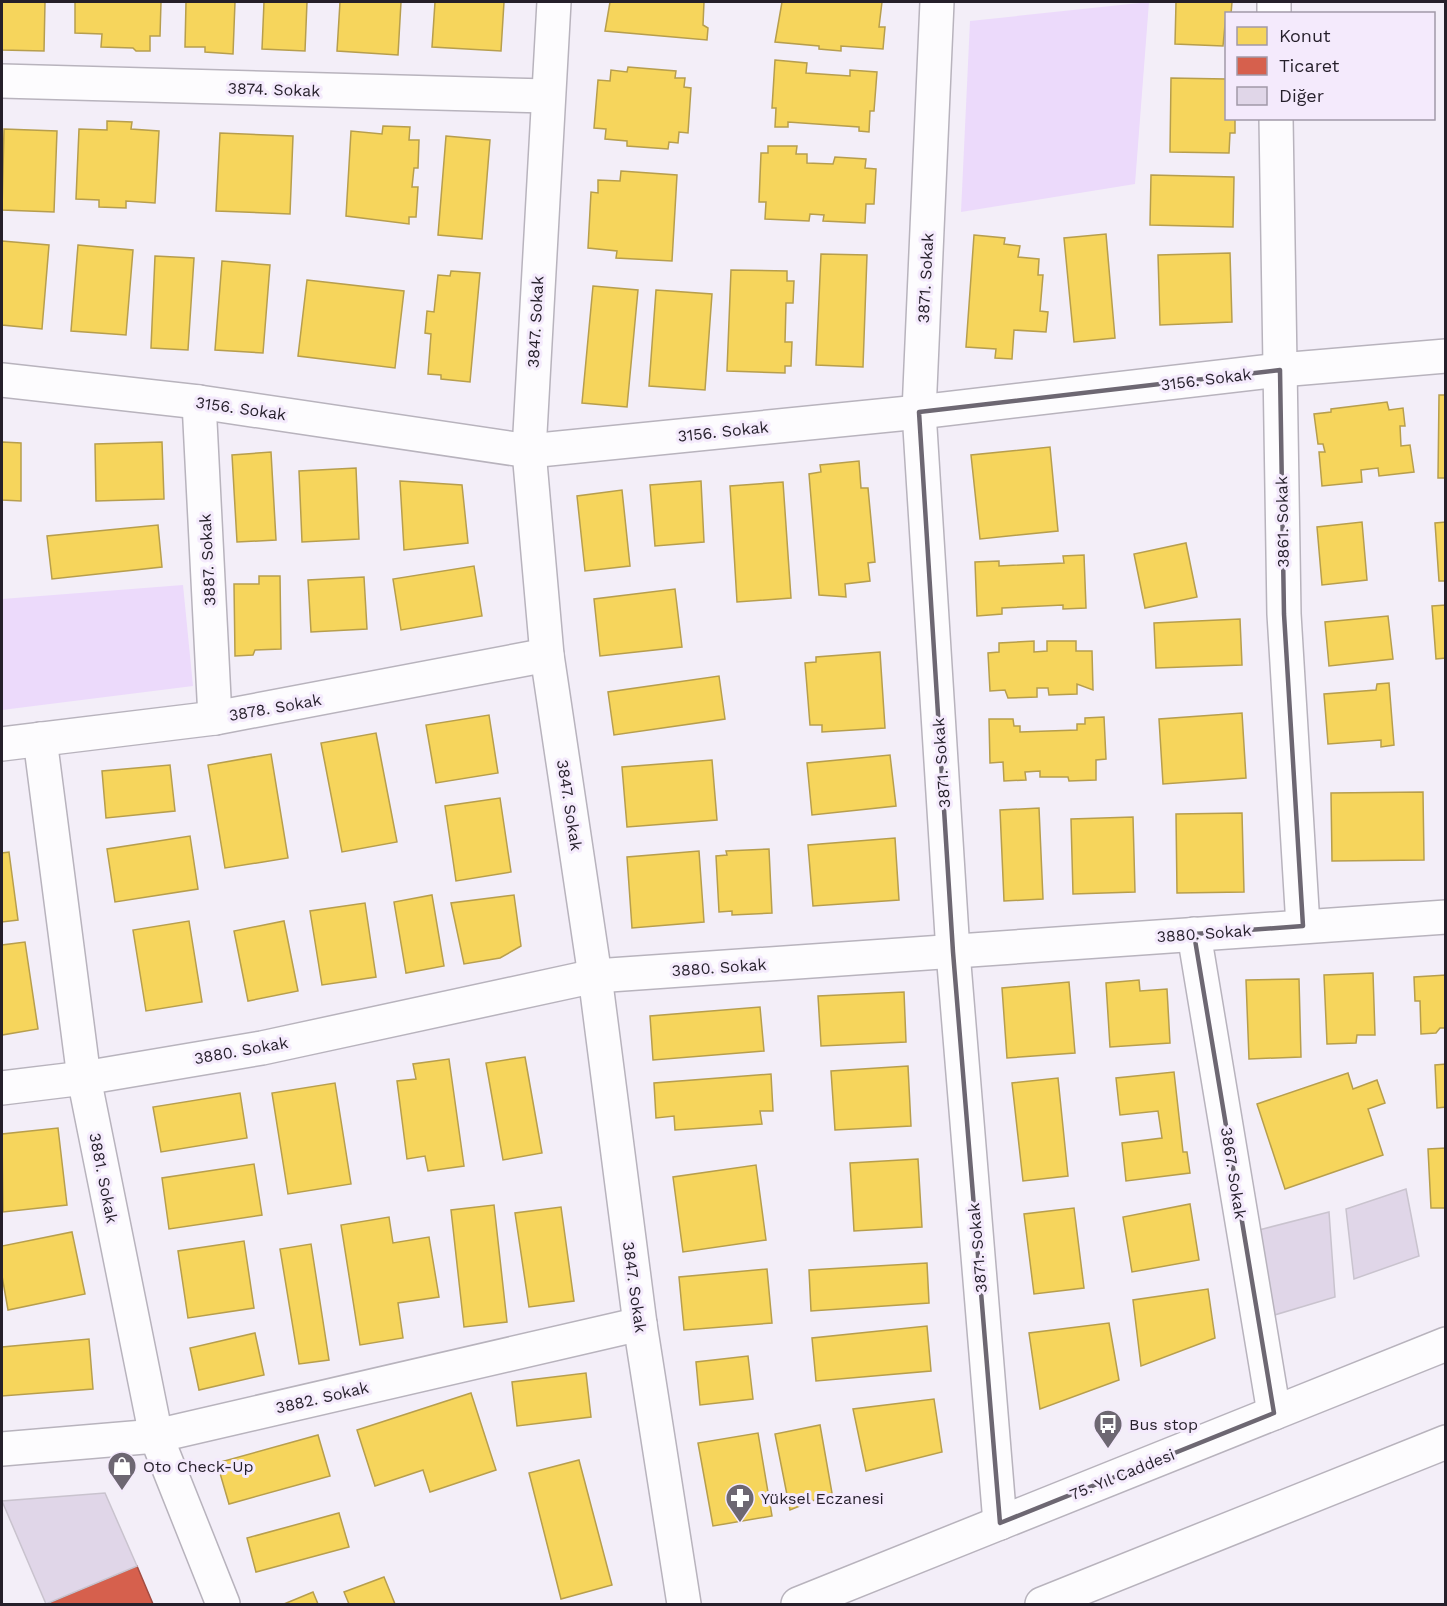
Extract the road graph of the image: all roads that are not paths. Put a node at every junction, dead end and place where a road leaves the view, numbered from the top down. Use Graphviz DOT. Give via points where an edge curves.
graph roads {
  1 [pos="554,2"];
  2 [pos="937,2"];
  3 [pos="2,81"];
  4 [pos="548,96"];
  5 [pos="1276,120"];
  6 [pos="1446,356"];
  7 [pos="1280,370"];
  8 [pos="2,380"];
  9 [pos="199,402"];
  10 [pos="919,412"];
  11 [pos="529,450"];
  12 [pos="547,655"];
  13 [pos="215,718"];
  14 [pos="40,739"];
  15 [pos="2,744"];
  16 [pos="1446,917"];
  17 [pos="1303,926"];
  18 [pos="1194,934"];
  19 [pos="953,951"];
  20 [pos="595,976"];
  21 [pos="84,1078"];
  22 [pos="2,1088"];
  23 [pos="639,1324"];
  24 [pos="1446,1344"];
  25 [pos="1274,1413"];
  26 [pos="156,1436"];
  27 [pos="1446,1442"];
  28 [pos="2,1449"];
  29 [pos="1000,1523"];
  30 [pos="223,1605"];
  31 [pos="684,1605"];
  32 [pos="798,1605"];
  33 [pos="1042,1605"];
  1 -- 4 [label="street, 3847. Sokak"];
  2 -- 10 [label="street, 3871. Sokak"];
  3 -- 4 [label="street, 3874. Sokak"];
  4 -- 11 [label="street, 3847. Sokak"];
  5 -- 7 [label="street, 3861. Sokak"];
  6 -- 7 [label="street, 3156. Sokak"];
  7 -- 10 [label="street, 3156. Sokak"];
  7 -- 17 [label="street, 3861. Sokak" via="1284,614"];
  8 -- 9 [label="street, 3156. Sokak"];
  9 -- 11 [label="street, 3156. Sokak"];
  9 -- 13 [label="street, 3887. Sokak"];
  10 -- 11 [label="street, 3156. Sokak"];
  10 -- 19 [label="street, 3871. Sokak"];
  11 -- 12 [label="street, 3847. Sokak"];
  12 -- 13 [label="street, 3878. Sokak"];
  12 -- 20 [label="street, 3847. Sokak"];
  13 -- 14 [label="street, 3878. Sokak"];
  14 -- 15 [label="street, 3878. Sokak"];
  14 -- 21 [label="street, 3881. Sokak"];
  16 -- 17 [label="street, 3880. Sokak"];
  17 -- 18 [label="street, 3880. Sokak"];
  18 -- 19 [label="street, 3880. Sokak"];
  18 -- 25 [label="street, 3867. Sokak"];
  19 -- 20 [label="street, 3880. Sokak"];
  19 -- 29 [label="street, 3871. Sokak"];
  20 -- 21 [label="street, 3880. Sokak" via="262,1048"];
  20 -- 23 [label="street, 3847. Sokak"];
  21 -- 22 [label="street, 3880. Sokak"];
  21 -- 26 [label="street, 3881. Sokak"];
  23 -- 26 [label="street, 3882. Sokak"];
  23 -- 31 [label="street, 3847. Sokak"];
  24 -- 25 [label="street, 75. Yıl Caddesi"];
  25 -- 29 [label="street, 75. Yıl Caddesi"];
  26 -- 28 [label="street, 3882. Sokak"];
  26 -- 30 [label="street, 3881. Sokak"];
  27 -- 33 [label="street"];
  29 -- 32 [label="street, 75. Yıl Caddesi"];
}
